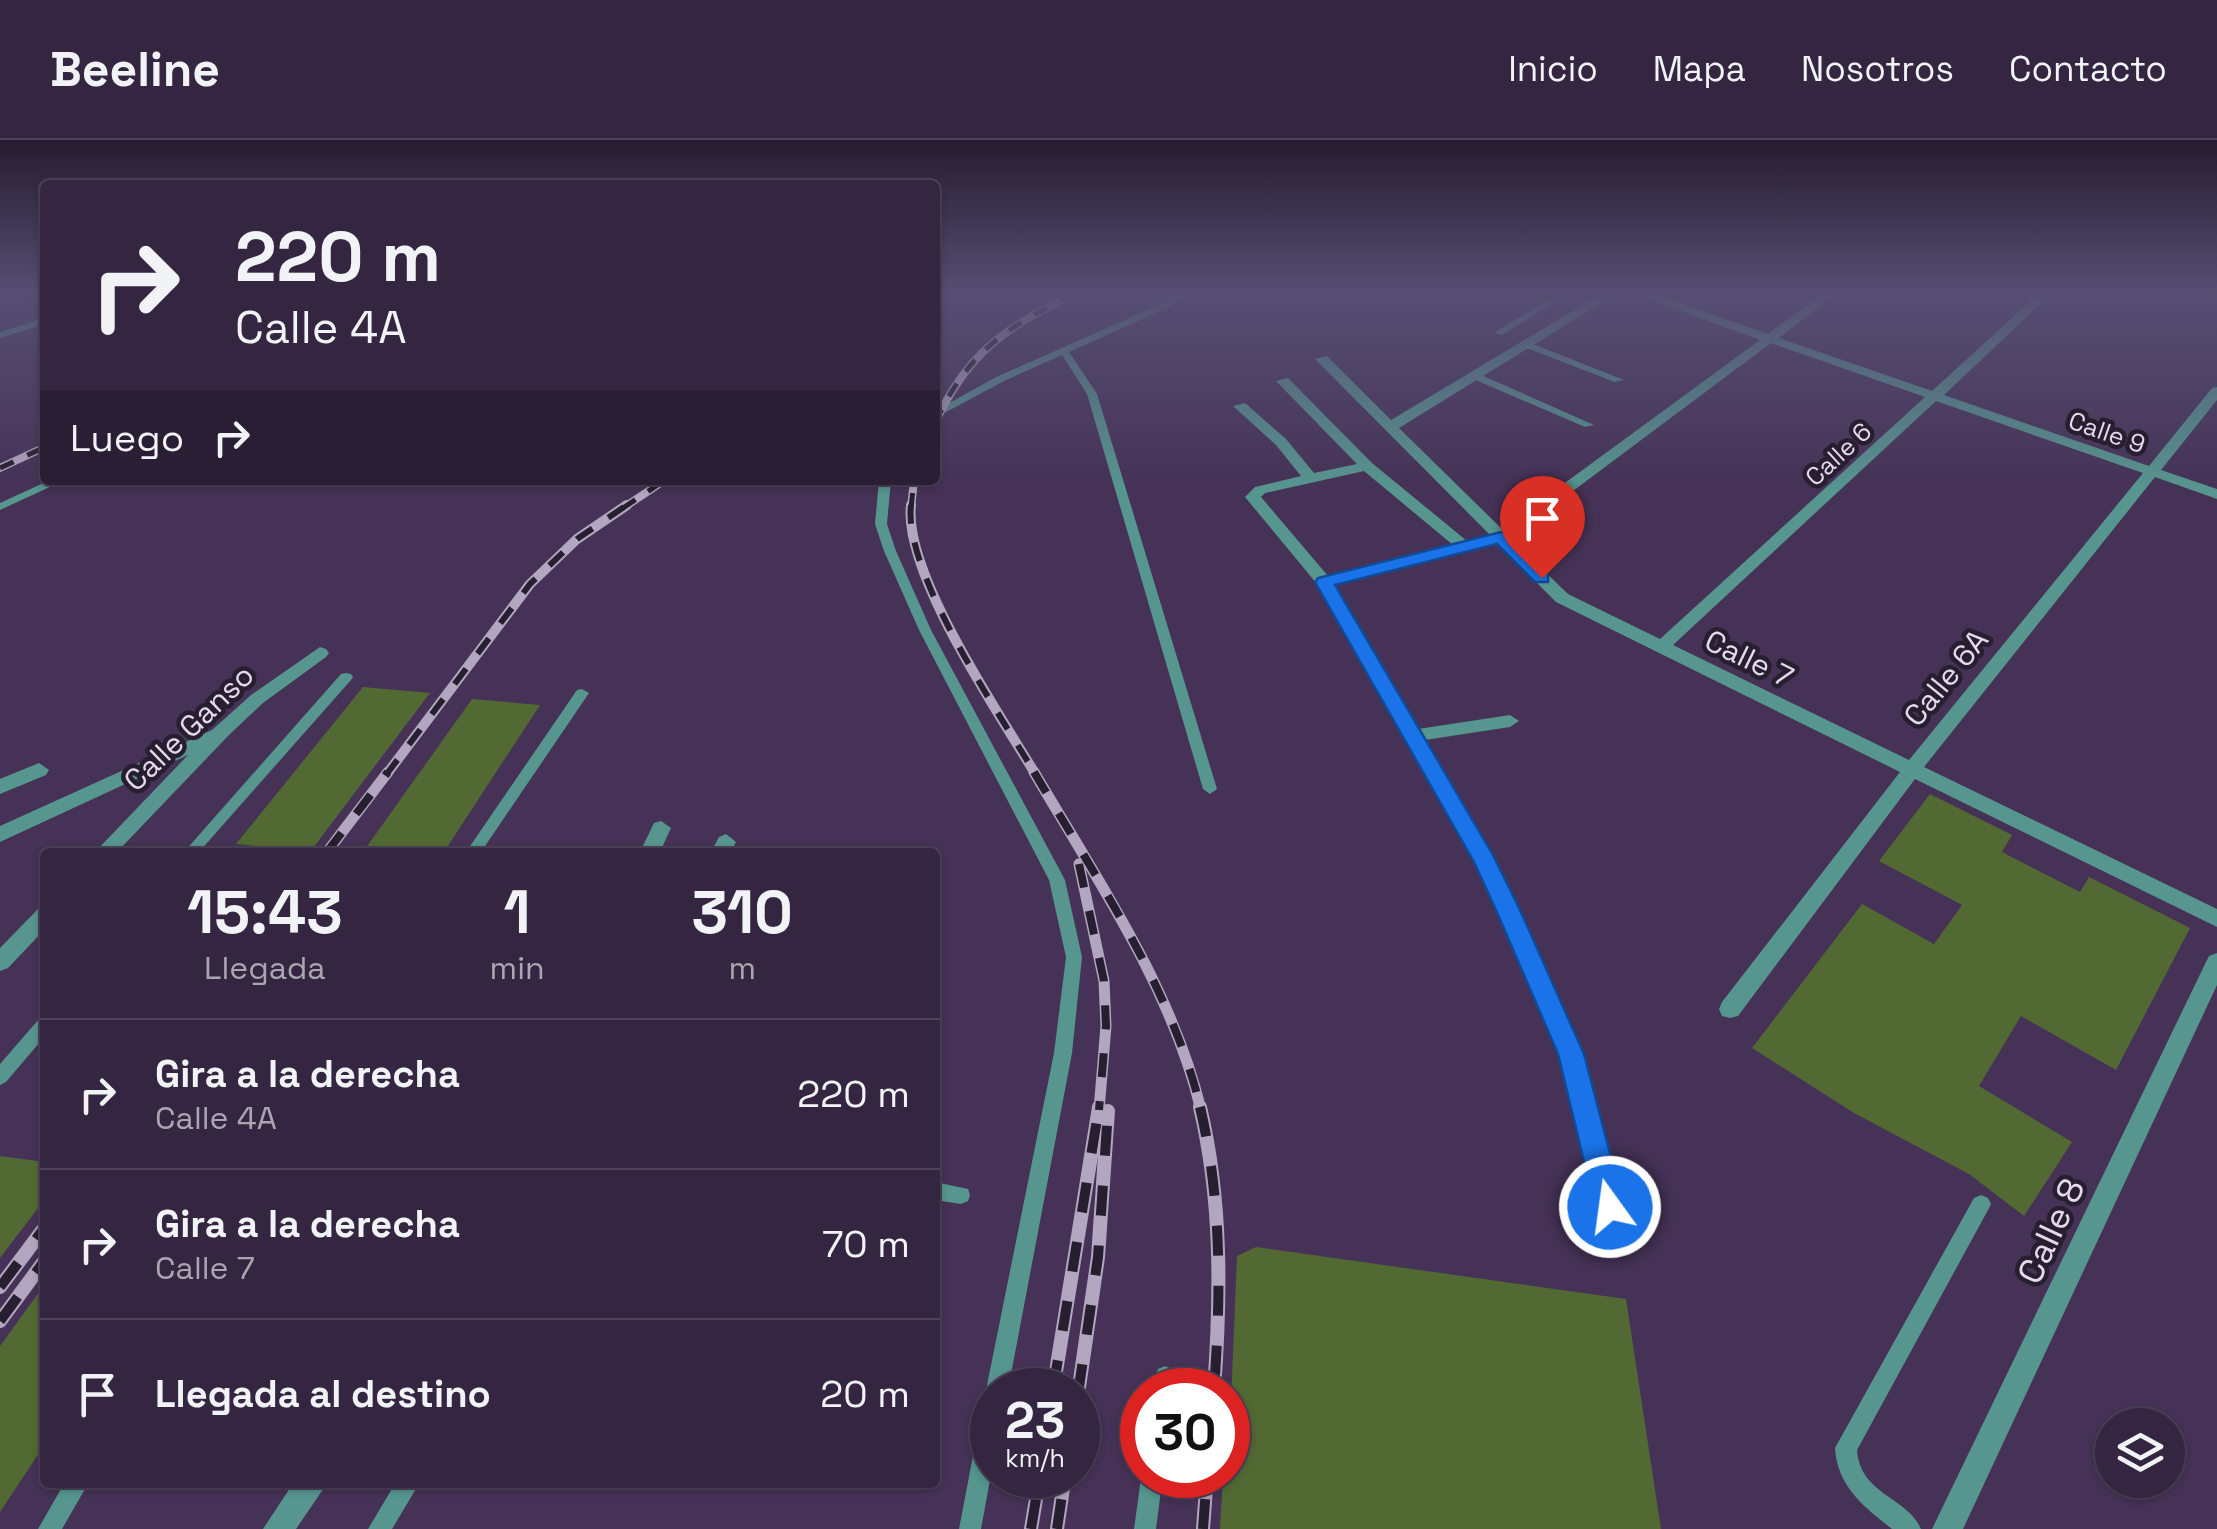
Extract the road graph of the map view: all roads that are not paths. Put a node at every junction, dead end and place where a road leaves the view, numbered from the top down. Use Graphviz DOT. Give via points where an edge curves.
graph roads {
  1 [pos="1047,359"];
  2 [pos="1069,359"];
  3 [pos="1323,359"];
  4 [pos="1504,359"];
  5 [pos="1563,359"];
  6 [pos="1743,359"];
  7 [pos="1827,359"];
  8 [pos="1974,359"];
  9 [pos="1475,376"];
  10 [pos="1619,380"];
  11 [pos="1283,381"];
  12 [pos="2217,391"];
  13 [pos="1934,396"];
  14 [pos="1240,406"];
  15 [pos="940,412"];
  16 [pos="1589,425"];
  17 [pos="1390,427"];
  18 [pos="1367,466"];
  19 [pos="2150,471"];
  20 [pos="1312,480"];
  21 [pos="48,485"];
  22 [pos="885,485"];
  23 [pos="2217,494"];
  24 [pos="0,507"];
  25 [pos="1501,537"];
  26 [pos="1464,546"];
  27 [pos="1324,582"];
  28 [pos="1661,647"];
  29 [pos="320,653"];
  30 [pos="346,677"];
  31 [pos="582,692"];
  32 [pos="1510,720"];
  33 [pos="222,730"];
  34 [pos="1411,736"];
  35 [pos="1912,769"];
  36 [pos="40,770"];
  37 [pos="0,787"];
  38 [pos="1210,789"];
  39 [pos="661,828"];
  40 [pos="0,835"];
  41 [pos="109,848"];
  42 [pos="195,848"];
  43 [pos="476,848"];
  44 [pos="652,848"];
  45 [pos="2217,919"];
  46 [pos="40,920"];
  47 [pos="0,962"];
  48 [pos="2217,962"];
  49 [pos="1730,1009"];
  50 [pos="40,1030"];
  51 [pos="0,1077"];
  52 [pos="940,1191"];
  53 [pos="961,1195"];
  54 [pos="1981,1204"];
  55 [pos="1610,1207"];
  56 [pos="1001,1368"];
  57 [pos="74,1488"];
  58 [pos="309,1488"];
  59 [pos="406,1488"];
  60 [pos="976,1498"];
  61 [pos="1149,1498"];
  62 [pos="49,1529"];
  63 [pos="278,1529"];
  64 [pos="379,1529"];
  65 [pos="970,1529"];
  66 [pos="1145,1529"];
  67 [pos="1910,1529"];
  68 [pos="1947,1529"];
  1 -- 15 [label="lane"];
  2 -- 38 [label="lane" via="1092,394"];
  3 -- 17 [label="street, Calle 7"];
  4 -- 9 [label="street"];
  5 -- 10 [label="lane"];
  6 -- 25 [label="street"];
  7 -- 13 [label="street, Calle 9"];
  8 -- 13 [label="street, Calle 6"];
  9 -- 16 [label="lane"];
  9 -- 17 [label="street"];
  11 -- 18 [label="street"];
  12 -- 19 [label="street, Calle 6A"];
  13 -- 19 [label="street, Calle 9"];
  13 -- 28 [label="street, Calle 6"];
  14 -- 20 [label="street"];
  17 -- 25 [label="street, Calle 7"];
  18 -- 20 [label="street"];
  18 -- 26 [label="street"];
  19 -- 23 [label="street, Calle 9"];
  19 -- 35 [label="street, Calle 6A"];
  20 -- 27 [label="street" via="1253,497"];
  21 -- 24 [label="lane"];
  22 -- 56 [label="lane" via="881,524 890,551 1057,880 1074,957"];
  25 -- 26 [label="street"];
  25 -- 28 [label="street, Calle 7" via="1562,598"];
  26 -- 27 [label="street"];
  27 -- 34 [label="street"];
  28 -- 35 [label="street, Calle 7"];
  29 -- 33 [label="street, Calle Ganso"];
  30 -- 42 [label="lane"];
  31 -- 43 [label="lane"];
  32 -- 34 [label="street"];
  33 -- 40 [label="street"];
  33 -- 41 [label="street, Calle Ganso"];
  34 -- 55 [label="street" via="1485,861 1571,1054"];
  35 -- 45 [label="street, Calle 7"];
  35 -- 49 [label="street, Calle 6A"];
  36 -- 37 [label="street"];
  39 -- 44 [label="street"];
  46 -- 47 [label="street"];
  48 -- 68 [label="street, Calle 8"];
  50 -- 51 [label="lane"];
  52 -- 53 [label="lane"];
  54 -- 67 [label="lane" via="1846,1448 1855,1482"];
  57 -- 62 [label="lane"];
  58 -- 63 [label="street"];
  59 -- 64 [label="lane"];
  60 -- 65 [label="lane"];
  61 -- 66 [label="lane"];
}
